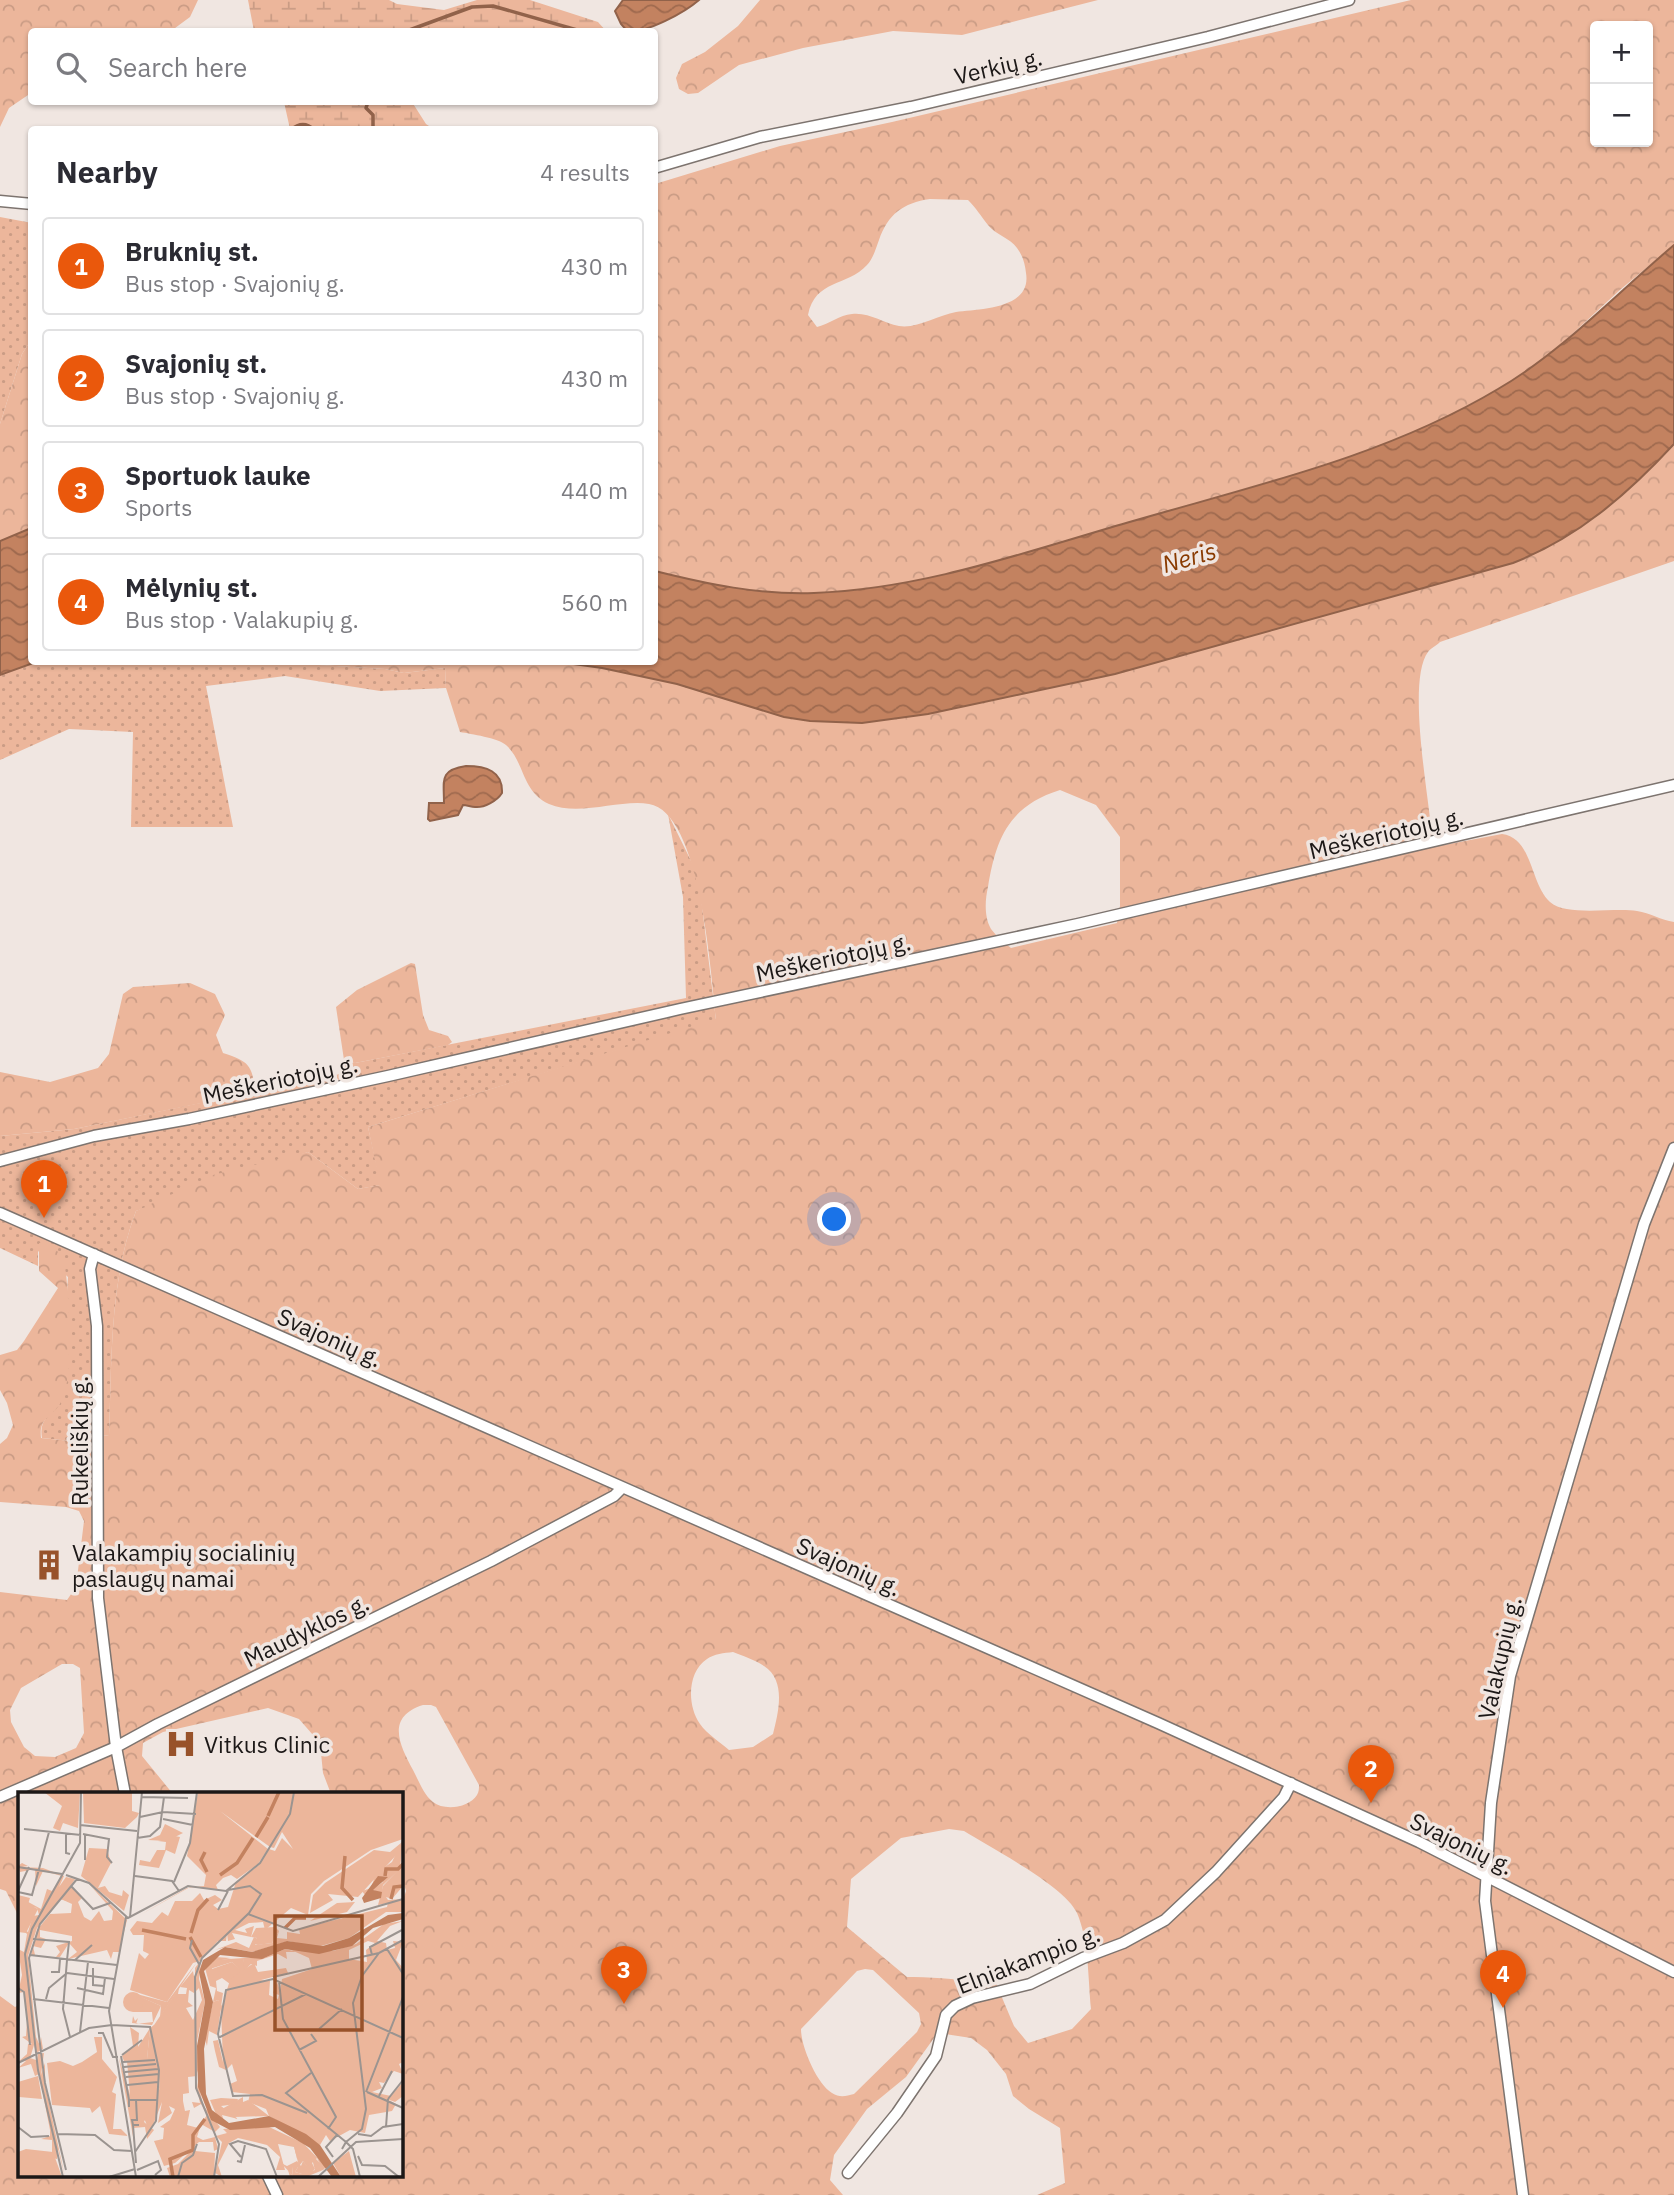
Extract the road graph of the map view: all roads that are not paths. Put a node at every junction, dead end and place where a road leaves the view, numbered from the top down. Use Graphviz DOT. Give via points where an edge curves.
graph roads {
  1 [pos="1349,0"];
  2 [pos="658,168"];
  3 [pos="0,201"];
  4 [pos="28,204"];
  5 [pos="1674,785"];
  6 [pos="1674,1148"];
  7 [pos="0,1161"];
  8 [pos="0,1213"];
  9 [pos="94,1254"];
  10 [pos="622,1488"];
  11 [pos="116,1747"];
  12 [pos="1290,1783"];
  13 [pos="125,1792"];
  14 [pos="0,1797"];
  15 [pos="1485,1875"];
  16 [pos="1674,1972"];
  17 [pos="848,2173"];
  18 [pos="269,2178"];
  19 [pos="277,2195"];
  20 [pos="1523,2195"];
  1 -- 2 [label="street, Verkių g." via="911,107 760,137"];
  3 -- 4 [label="street"];
  5 -- 7 [label="street, Meškeriotojų g." via="1078,925 94,1136"];
  6 -- 15 [label="street, Valakupių g." via="1644,1224 1510,1676"];
  8 -- 9 [label="street, Svajonių g."];
  9 -- 10 [label="street, Svajonių g."];
  9 -- 11 [label="street, Rukeliškių g." via="90,1269 97,1326 98,1598"];
  10 -- 11 [label="street, Maudyklos g." via="502,1555"];
  10 -- 12 [label="street, Svajonių g."];
  11 -- 13 [label="street, Rukeliškių g."];
  11 -- 14 [label="street, Maudyklos g."];
  12 -- 15 [label="street, Svajonių g."];
  12 -- 17 [label="street, Elniakampio g." via="1284,1797 1216,1872 1165,1920 1030,1984 955,2006 946,2015 936,2056"];
  15 -- 16 [label="street, Svajonių g."];
  15 -- 20 [label="street, Valakupių g." via="1488,1934"];
  18 -- 19 [label="street"];
}
